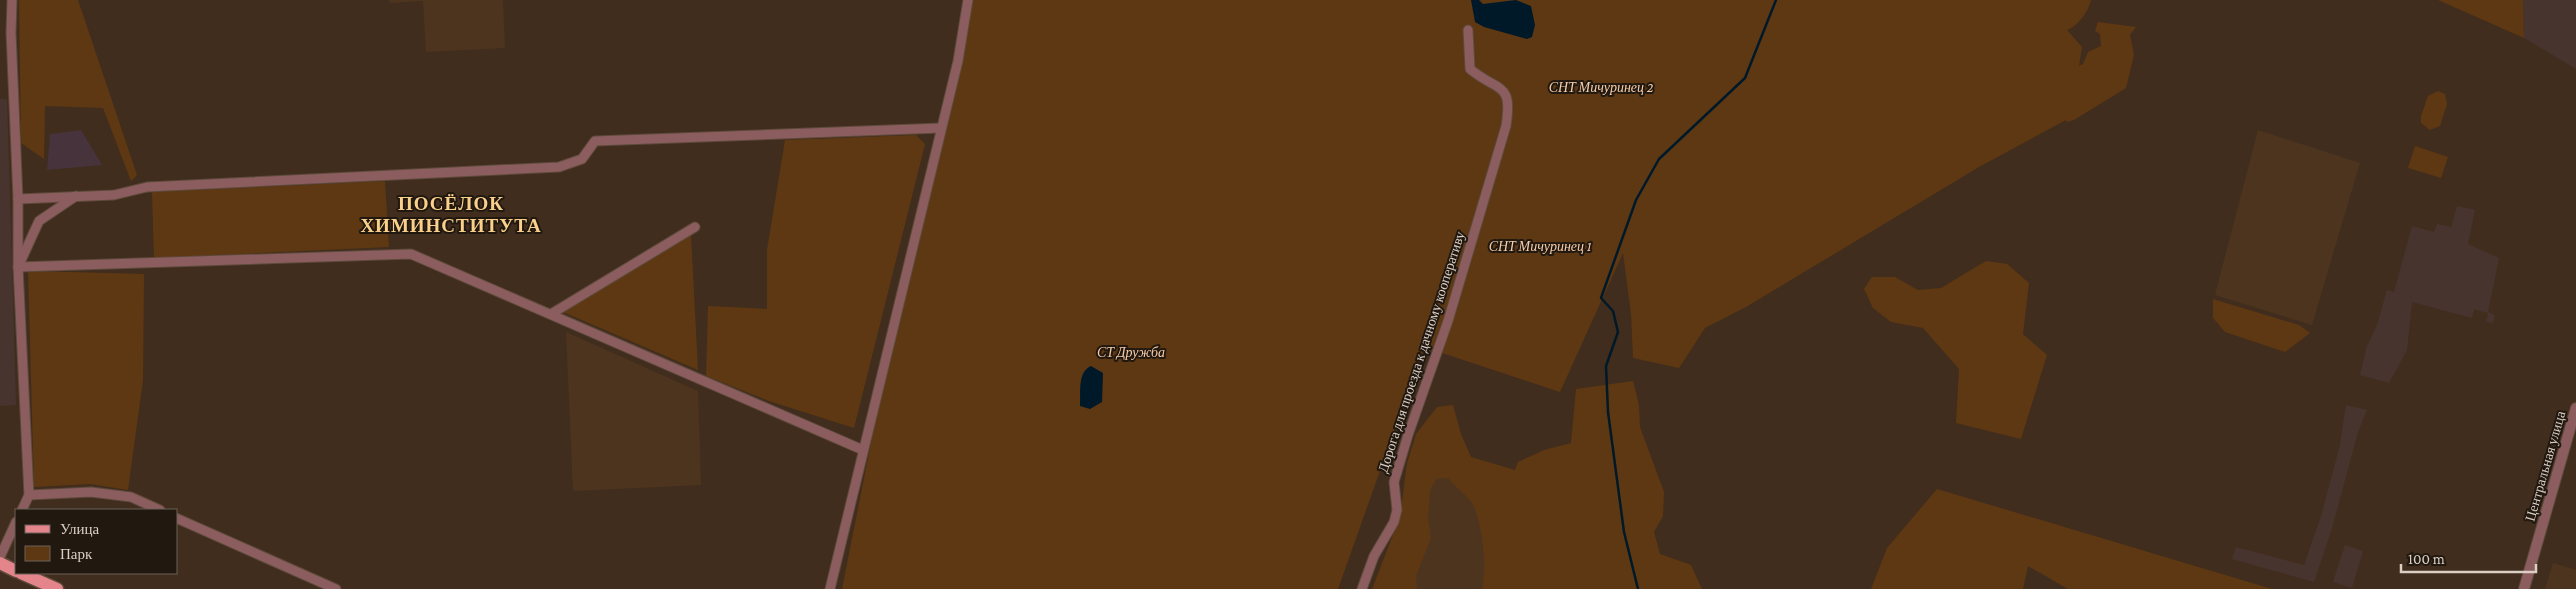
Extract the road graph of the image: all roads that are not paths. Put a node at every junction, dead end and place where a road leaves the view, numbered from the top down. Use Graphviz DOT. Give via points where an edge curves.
graph roads {
  1 [pos="12,0"];
  2 [pos="968,0"];
  3 [pos="1468,30"];
  4 [pos="941,128"];
  5 [pos="76,196"];
  6 [pos="18,199"];
  7 [pos="695,228"];
  8 [pos="18,267"];
  9 [pos="551,314"];
  10 [pos="2576,408"];
  11 [pos="863,450"];
  12 [pos="29,495"];
  13 [pos="22,509"];
  14 [pos="158,509"];
  15 [pos="178,519"];
  16 [pos="15,524"];
  17 [pos="0,557"];
  18 [pos="0,564"];
  19 [pos="15,571"];
  20 [pos="23,574"];
  21 [pos="57,589"];
  22 [pos="336,589"];
  23 [pos="830,589"];
  24 [pos="1362,589"];
  25 [pos="2524,589"];
  1 -- 6 [label="street"];
  2 -- 4 [label="street" via="958,61"];
  3 -- 24 [label="street, Дорога для проезда к дачному кооперативу" via="1470,69 1503,89 1508,98 1506,126 1448,321 1394,482 1397,510 1394,522 1374,556"];
  4 -- 5 [label="street" via="594,141 582,159 559,167 147,187 114,195"];
  4 -- 11 [label="street"];
  5 -- 6 [label="street"];
  5 -- 8 [label="street" via="39,221"];
  6 -- 8 [label="street"];
  7 -- 9 [label="street"];
  8 -- 9 [label="street" via="411,254"];
  8 -- 12 [label="street"];
  9 -- 11 [label="street"];
  10 -- 25 [label="street, Центральная улица"];
  11 -- 23 [label="street"];
  12 -- 13 [label="street"];
  12 -- 14 [label="street" via="91,492 131,497"];
  15 -- 22 [label="street"];
  16 -- 17 [label="street"];
  18 -- 19 [label="main road"];
  20 -- 21 [label="main road"];
}
